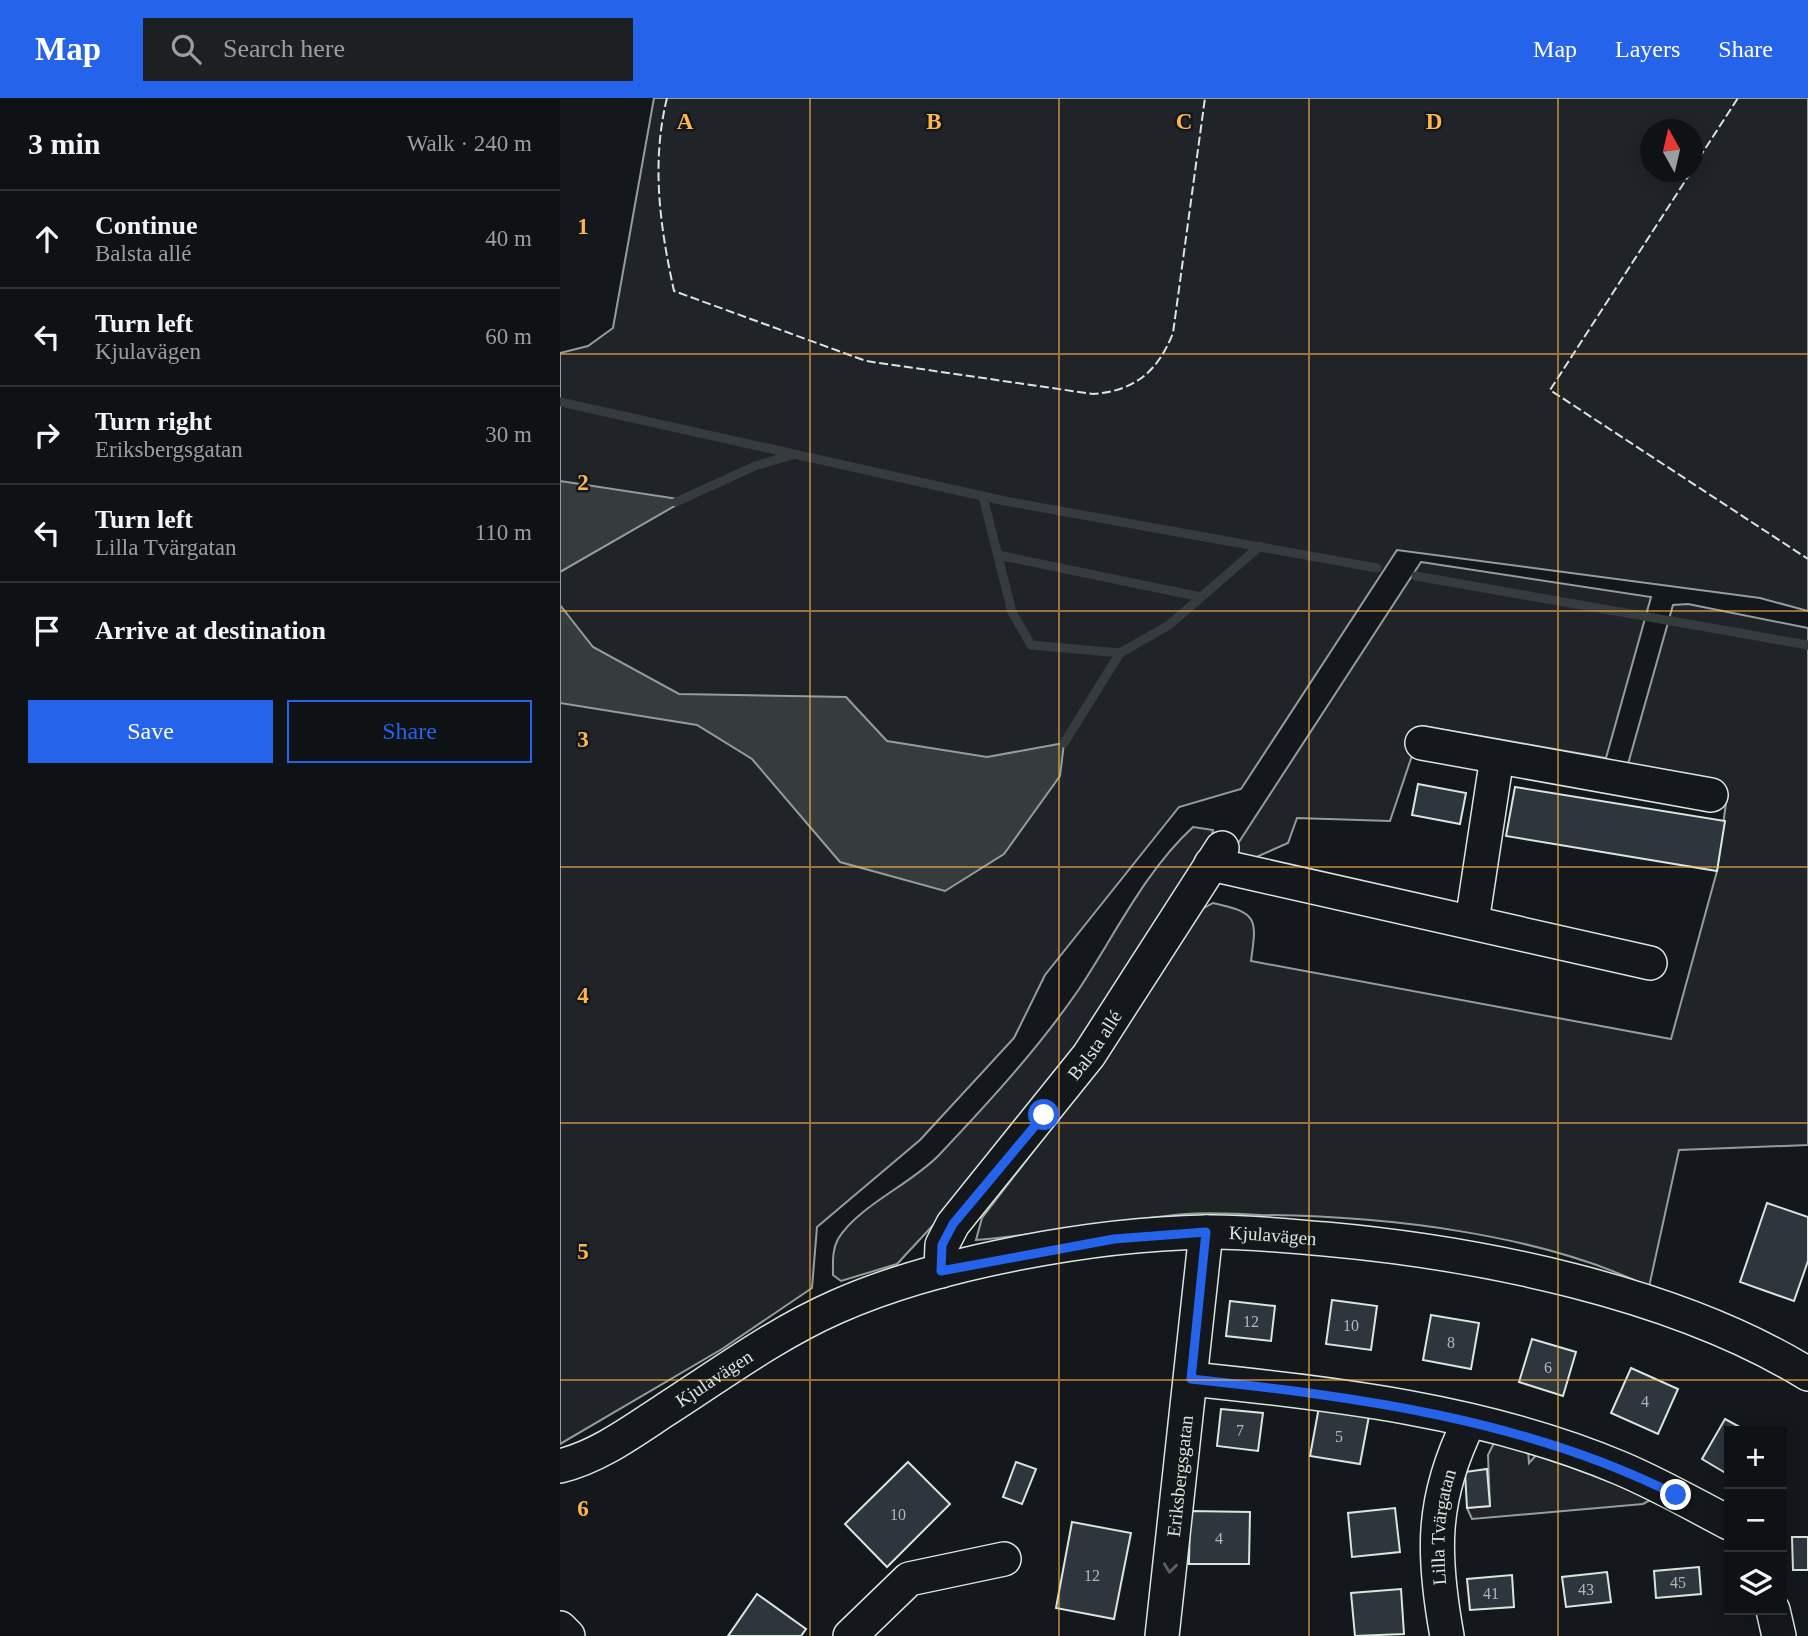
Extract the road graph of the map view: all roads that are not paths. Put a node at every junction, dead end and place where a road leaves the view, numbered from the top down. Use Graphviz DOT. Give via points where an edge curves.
graph roads {
  1 [pos="1422,743"];
  2 [pos="1497,757"];
  3 [pos="1711,795"];
  4 [pos="1472,922"];
  5 [pos="1650,962"];
  6 [pos="1206,1232"];
  7 [pos="941,1271"];
  8 [pos="1808,1374"];
  9 [pos="1191,1379"];
  10 [pos="1469,1422"];
  11 [pos="560,1466"];
  12 [pos="1724,1521"];
  13 [pos="1004,1559"];
  14 [pos="1774,1615"];
  15 [pos="560,1628"];
  16 [pos="568,1636"];
  17 [pos="850,1636"];
  18 [pos="1162,1636"];
  19 [pos="1447,1636"];
  20 [pos="1779,1636"];
  1 -- 2 [label="street"];
  2 -- 3 [label="street"];
  2 -- 4 [label="street"];
  4 -- 5 [label="street"];
  4 -- 7 [label="street, Balsta allé" via="1217,856 1089,1055 953,1224 942,1245"];
  6 -- 7 [label="street, Kjulavägen" via="1114,1239"];
  6 -- 8 [label="street, Kjulavägen" via="1365,1243 1479,1260 1591,1285 1702,1323"];
  6 -- 9 [label="street, Eriksbergsgatan"];
  7 -- 11 [label="street, Kjulavägen" via="853,1300 791,1328 632,1432"];
  9 -- 10 [label="street" via="1327,1393"];
  9 -- 18 [label="street, Eriksbergsgatan, one-way"];
  10 -- 12 [label="street" via="1608,1463"];
  10 -- 19 [label="street, Lilla Tvärgatan" via="1438,1506 1436,1548"];
  13 -- 17 [label="street" via="909,1579"];
  14 -- 20 [label="street"];
  15 -- 16 [label="street"];
}
